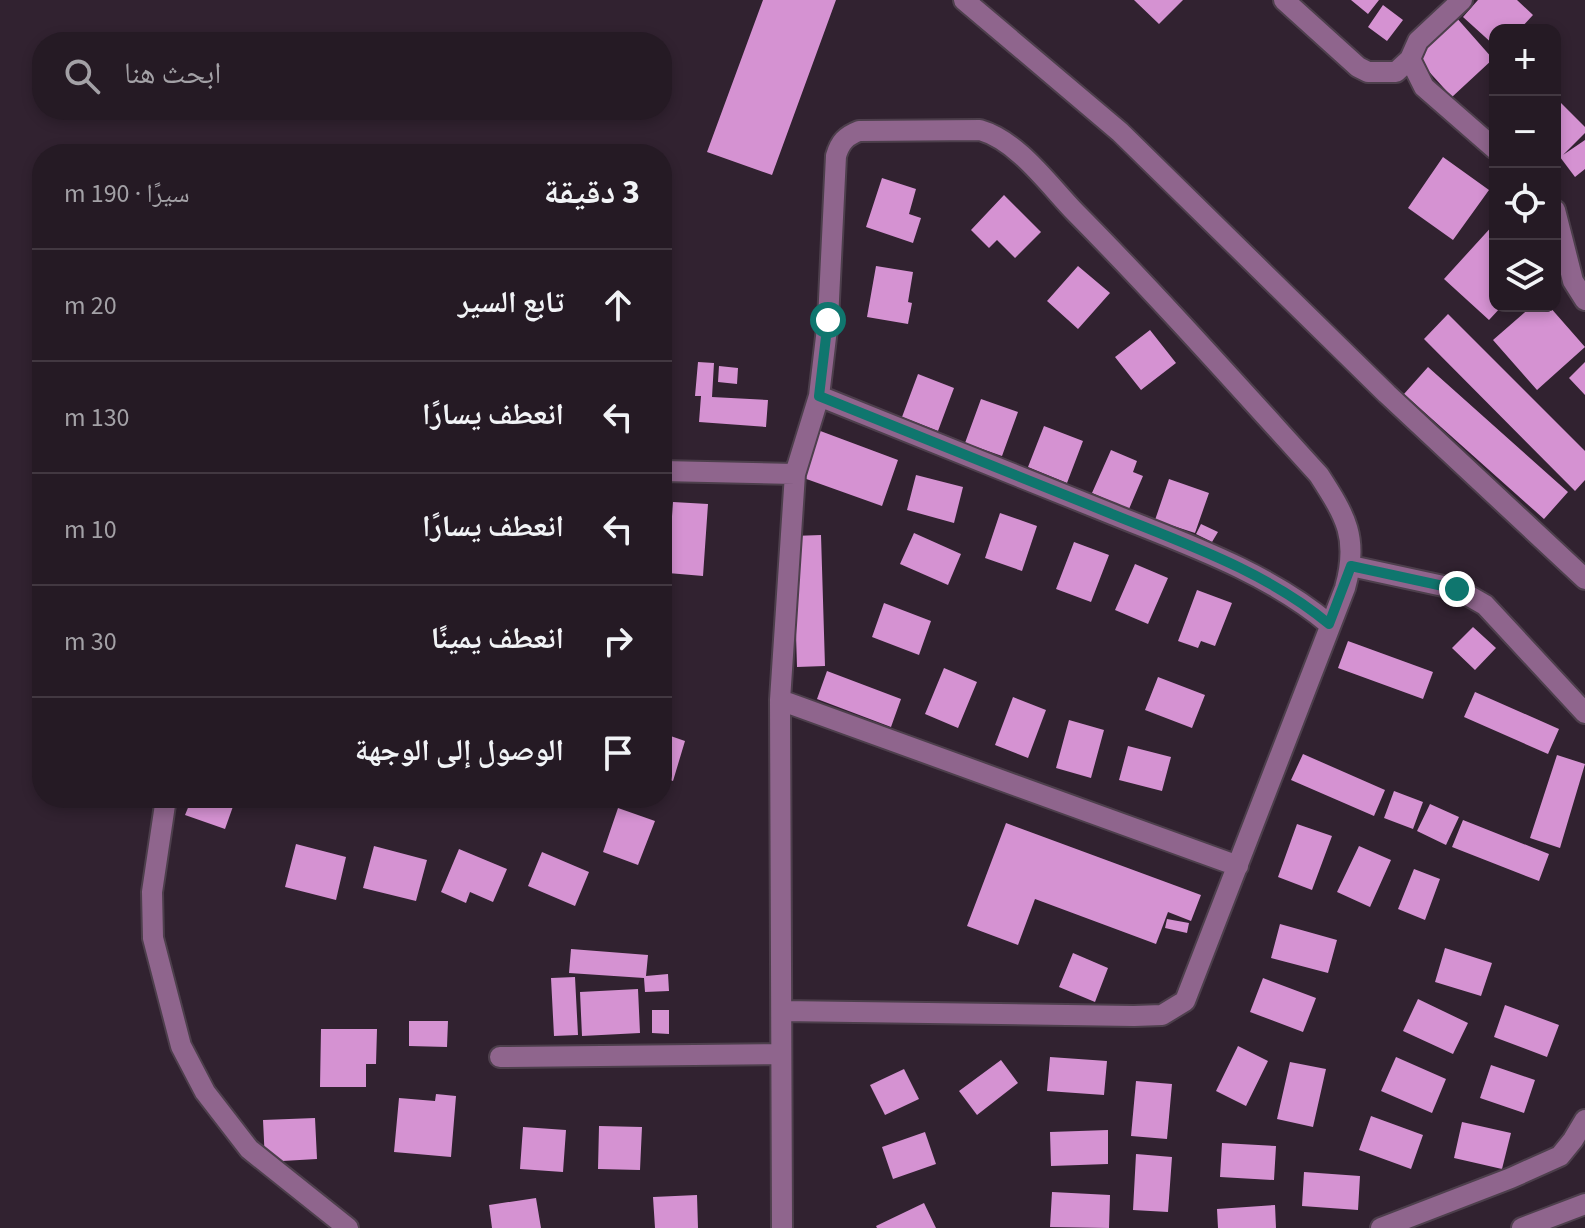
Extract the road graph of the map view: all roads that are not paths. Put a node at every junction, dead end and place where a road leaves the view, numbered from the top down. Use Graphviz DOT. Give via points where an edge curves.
graph roads {
  1 [pos="964,0"];
  2 [pos="1284,0"];
  3 [pos="1462,0"];
  4 [pos="1410,59"];
  5 [pos="1489,144"];
  6 [pos="1561,234"];
  7 [pos="1585,300"];
  8 [pos="819,396"];
  9 [pos="672,471"];
  10 [pos="795,474"];
  11 [pos="1351,566"];
  12 [pos="1585,579"];
  13 [pos="1329,624"];
  14 [pos="780,700"];
  15 [pos="1585,713"];
  16 [pos="165,808"];
  17 [pos="1238,866"];
  18 [pos="782,1011"];
  19 [pos="780,1054"];
  20 [pos="500,1057"];
  21 [pos="1585,1120"];
  22 [pos="1585,1204"];
  23 [pos="348,1228"];
  24 [pos="782,1228"];
  25 [pos="1381,1228"];
  26 [pos="1522,1228"];
  1 -- 12 [label="street" via="1120,132"];
  2 -- 4 [label="street" via="1368,72 1396,72"];
  3 -- 4 [label="street" via="1418,41"];
  4 -- 5 [label="street" via="1424,87"];
  6 -- 7 [label="street" via="1573,281"];
  8 -- 10 [label="street"];
  8 -- 11 [label="street" via="839,145 859,131 995,134 1133,271 1319,475 1340,507 1352,543"];
  8 -- 13 [label="street" via="1180,541 1280,588"];
  9 -- 10 [label="street"];
  10 -- 14 [label="street"];
  11 -- 13 [label="street"];
  11 -- 15 [label="street" via="1446,585 1485,605"];
  13 -- 17 [label="street"];
  14 -- 17 [label="street"];
  14 -- 18 [label="street"];
  16 -- 23 [label="street" via="152,892 153,938 181,1046 205,1092 249,1149"];
  17 -- 18 [label="street" via="1185,1001 1162,1015"];
  18 -- 19 [label="street"];
  19 -- 20 [label="street"];
  19 -- 24 [label="street"];
  21 -- 25 [label="street" via="1560,1156"];
  22 -- 26 [label="street"];
}
